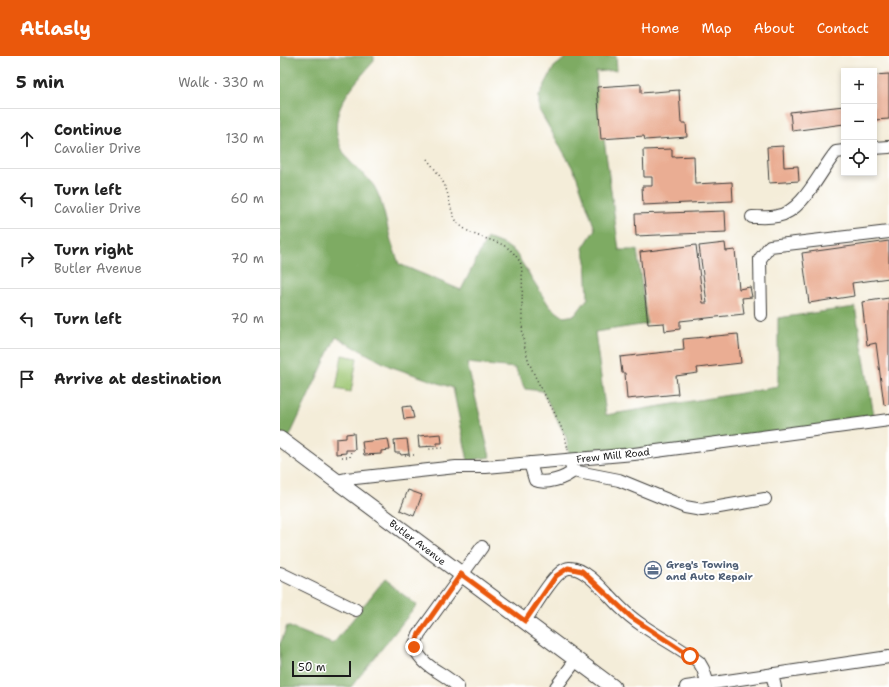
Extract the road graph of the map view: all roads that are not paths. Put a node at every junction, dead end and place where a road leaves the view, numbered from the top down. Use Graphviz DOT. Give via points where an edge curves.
graph roads {
  1 [pos="889,147"];
  2 [pos="877,148"];
  3 [pos="841,151"];
  4 [pos="752,217"];
  5 [pos="889,232"];
  6 [pos="761,315"];
  7 [pos="889,420"];
  8 [pos="280,439"];
  9 [pos="530,463"];
  10 [pos="571,465"];
  11 [pos="337,481"];
  12 [pos="765,499"];
  13 [pos="482,547"];
  14 [pos="280,573"];
  15 [pos="461,574"];
  16 [pos="356,610"];
  17 [pos="525,621"];
  18 [pos="889,657"];
  19 [pos="576,660"];
  20 [pos="772,674"];
  21 [pos="708,684"];
  22 [pos="458,687"];
  23 [pos="556,687"];
  24 [pos="613,687"];
  25 [pos="686,687"];
  26 [pos="775,687"];
  1 -- 2 [label="street"];
  3 -- 4 [label="street" via="836,152 811,189 793,209 778,216"];
  5 -- 6 [label="street" via="770,246 760,259"];
  7 -- 10 [label="street, Frew Mill Road" via="795,431"];
  8 -- 11 [label="main road, Butler Avenue"];
  9 -- 10 [label="street, Frew Mill Road"];
  9 -- 10 [label="street" via="535,480 538,481 570,475"];
  9 -- 11 [label="street, Frew Mill Road" via="456,467"];
  10 -- 12 [label="street" via="619,480 685,507 702,510"];
  11 -- 15 [label="main road, Butler Avenue"];
  13 -- 15 [label="street"];
  14 -- 16 [label="street"];
  15 -- 17 [label="main road, Butler Avenue"];
  15 -- 22 [label="street" via="419,634 414,647 421,659"];
  17 -- 19 [label="main road, Butler Avenue"];
  17 -- 21 [label="street" via="556,576 568,568 575,568 589,576 631,617 699,662"];
  18 -- 20 [label="street"];
  19 -- 23 [label="street"];
  19 -- 24 [label="main road, Butler Avenue"];
  20 -- 21 [label="street"];
  20 -- 26 [label="street"];
  21 -- 25 [label="street"];
}
